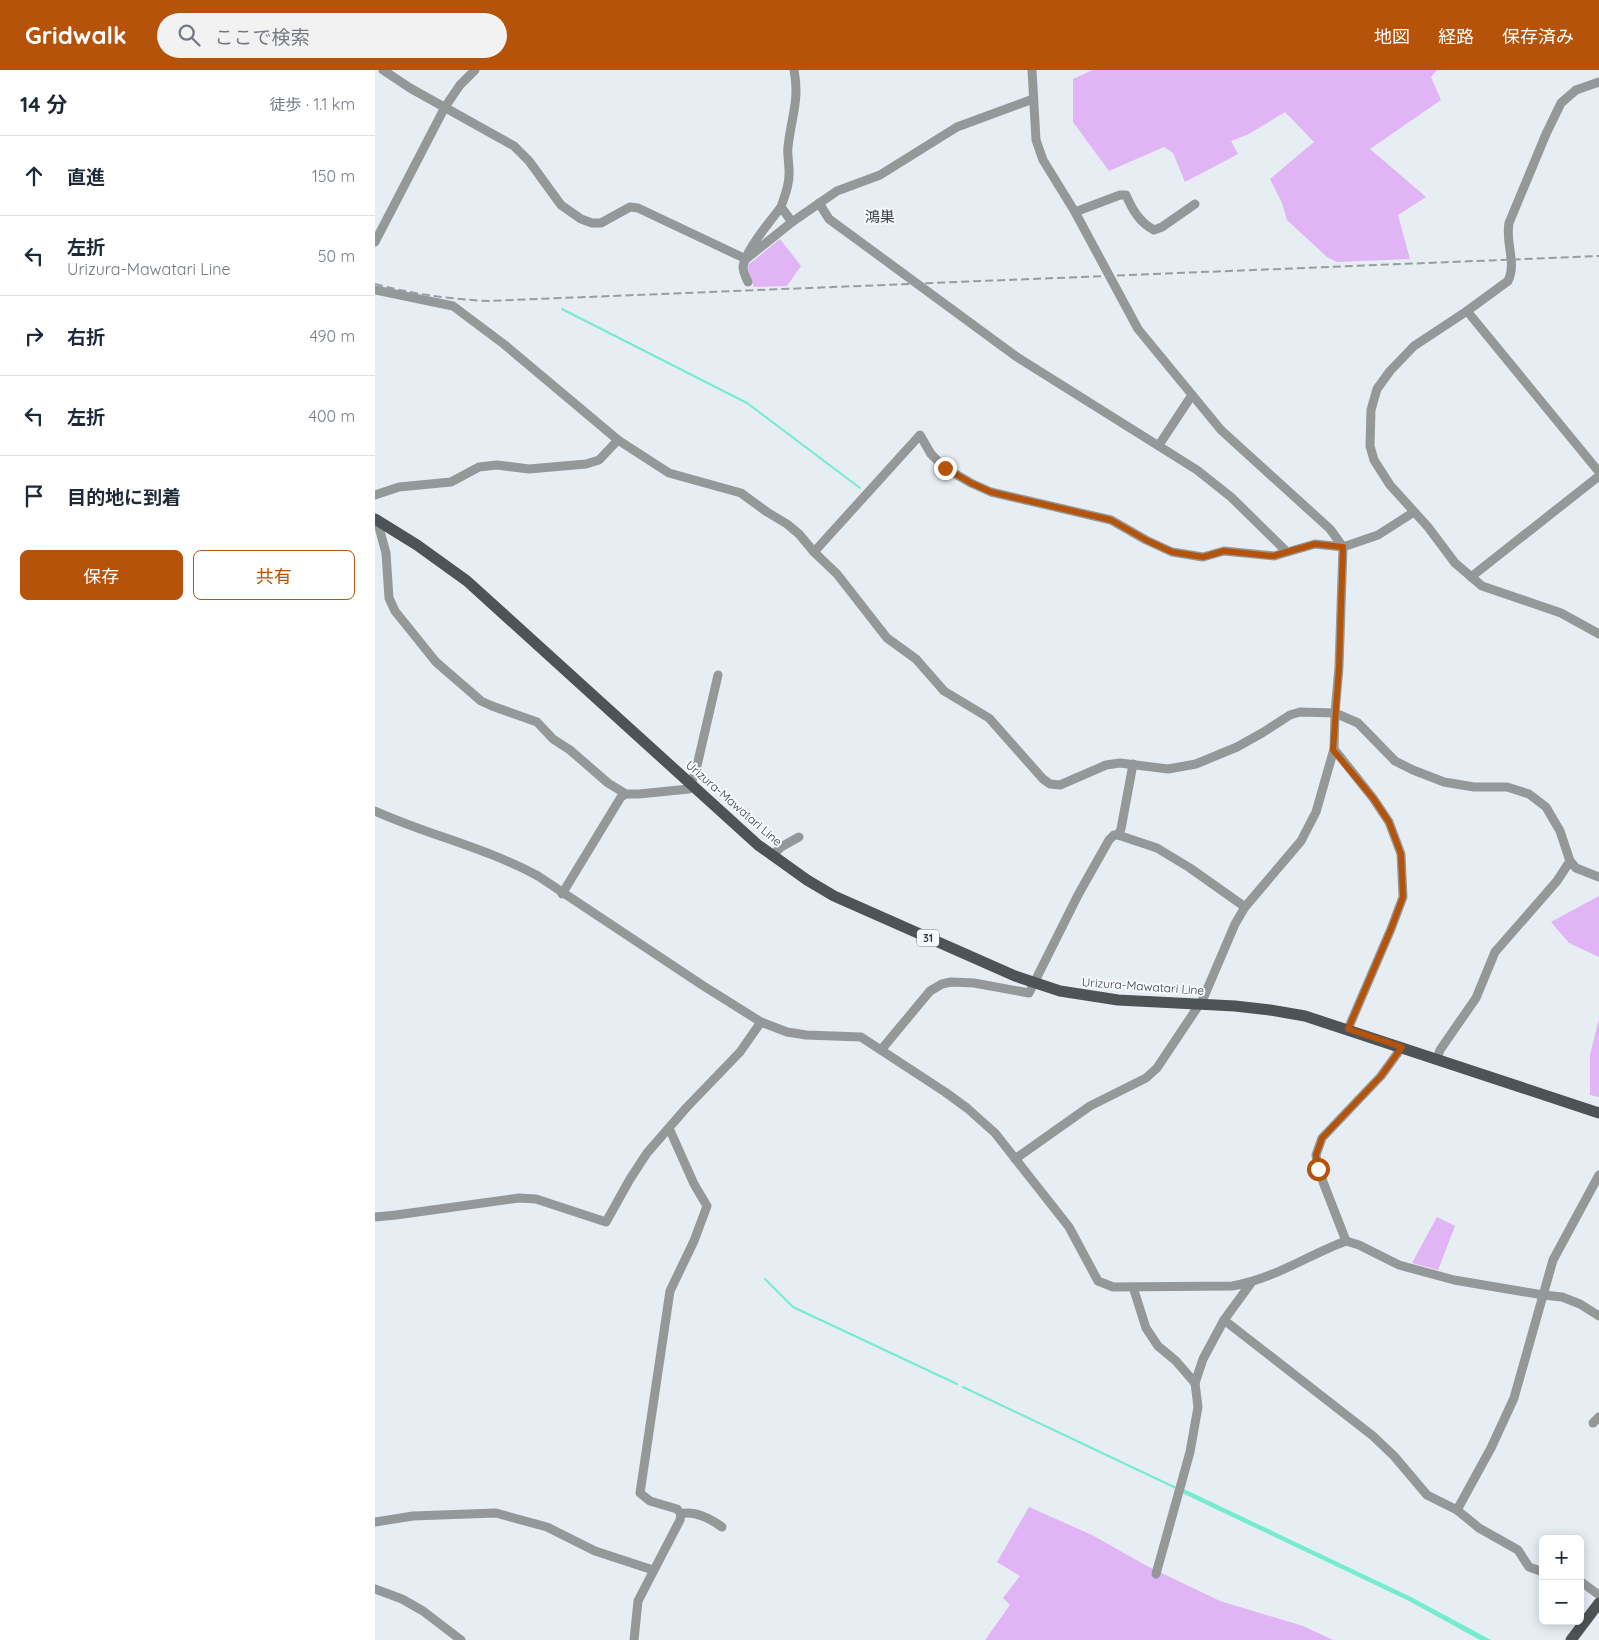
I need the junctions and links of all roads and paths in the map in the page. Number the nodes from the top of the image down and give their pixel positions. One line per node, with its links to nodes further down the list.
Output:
1 (383, 70): 7 (street)
2 (475, 70): 7 (street)
3 (794, 70): 10 (street)
4 (1032, 70): 6 (street)
5 (1599, 82): 17 (street)
6 (1033, 99): 8 (street); 11 (street)
7 (445, 107): 13 (street); 14 (street)
8 (819, 203): 12 (street); 20 (street)
9 (1195, 204): 11 (street)
10 (781, 207): 12 (street); 14 (street)
11 (1075, 212): 18 (street)
12 (792, 222): 14 (street)
13 (376, 238)
14 (746, 259): 15 (street)
15 (748, 282)
16 (375, 290): 19 (street)
17 (1467, 311): 21 (street); 23 (street)
18 (1192, 395): 20 (street); 25 (street)
19 (618, 440): 22 (street); 27 (street)
20 (1159, 445): 26 (street)
21 (1599, 474): 28 (street)
22 (375, 495)
23 (1415, 512): 25 (street); 28 (street)
24 (376, 519): 34 (main road, Urizura-Mawatari Line / 31); 35 (street)
25 (1343, 547): 26 (street); 31 (street)
26 (1286, 551): 27 (street)
27 (814, 552): 33 (street)
28 (1471, 577): 29 (street)
29 (1599, 634)
30 (719, 675): 34 (street)
31 (1335, 713): 32 (street); 33 (street); 40 (street)
32 (1333, 750): 43 (street); 47 (street)
33 (1133, 764): 37 (street)
34 (691, 784): 35 (street); 39 (main road, Urizura-Mawatari Line / 31)
35 (626, 794): 42 (street)
36 (375, 811): 42 (street)
37 (1118, 835): 43 (street); 44 (street)
38 (799, 837): 39 (street)
39 (772, 856): 44 (main road, Urizura-Mawatari Line / 31)
40 (1569, 861): 41 (street); 50 (street)
41 (1599, 877)
42 (562, 894): 46 (street)
43 (1245, 907): 45 (street)
44 (1034, 983): 45 (main road, Urizura-Mawatari Line / 31); 49 (street)
45 (1199, 1004): 47 (main road, Urizura-Mawatari Line / 31); 53 (street)
46 (761, 1022): 49 (street); 52 (street)
47 (1348, 1029): 48 (main road, Urizura-Mawatari Line / 31)
48 (1402, 1047): 50 (main road, Urizura-Mawatari Line / 31); 56 (street)
49 (881, 1050): 53 (street)
50 (1437, 1059): 51 (main road, Urizura-Mawatari Line / 31)
51 (1599, 1113)
52 (669, 1128): 55 (street); 64 (street)
53 (1015, 1159): 58 (street)
54 (1599, 1174): 59 (street)
55 (375, 1217)
56 (1346, 1241): 57 (street); 59 (street)
57 (1251, 1283): 58 (street); 61 (street)
58 (1133, 1288): 62 (street)
59 (1543, 1295): 60 (street); 63 (street)
60 (1599, 1316)
61 (1224, 1320): 62 (street); 63 (street)
62 (1195, 1383): 69 (street)
63 (1457, 1510): 68 (street)
64 (681, 1514): 66 (street); 67 (street)
65 (375, 1522): 67 (street)
66 (722, 1527)
67 (653, 1570): 75 (street)
68 (1539, 1571)
69 (1156, 1574)
70 (1584, 1584): 72 (street)
71 (375, 1589): 74 (street)
72 (1599, 1595)
73 (1599, 1603): 76 (main road)
74 (461, 1640)
75 (634, 1640)
76 (1571, 1640)

